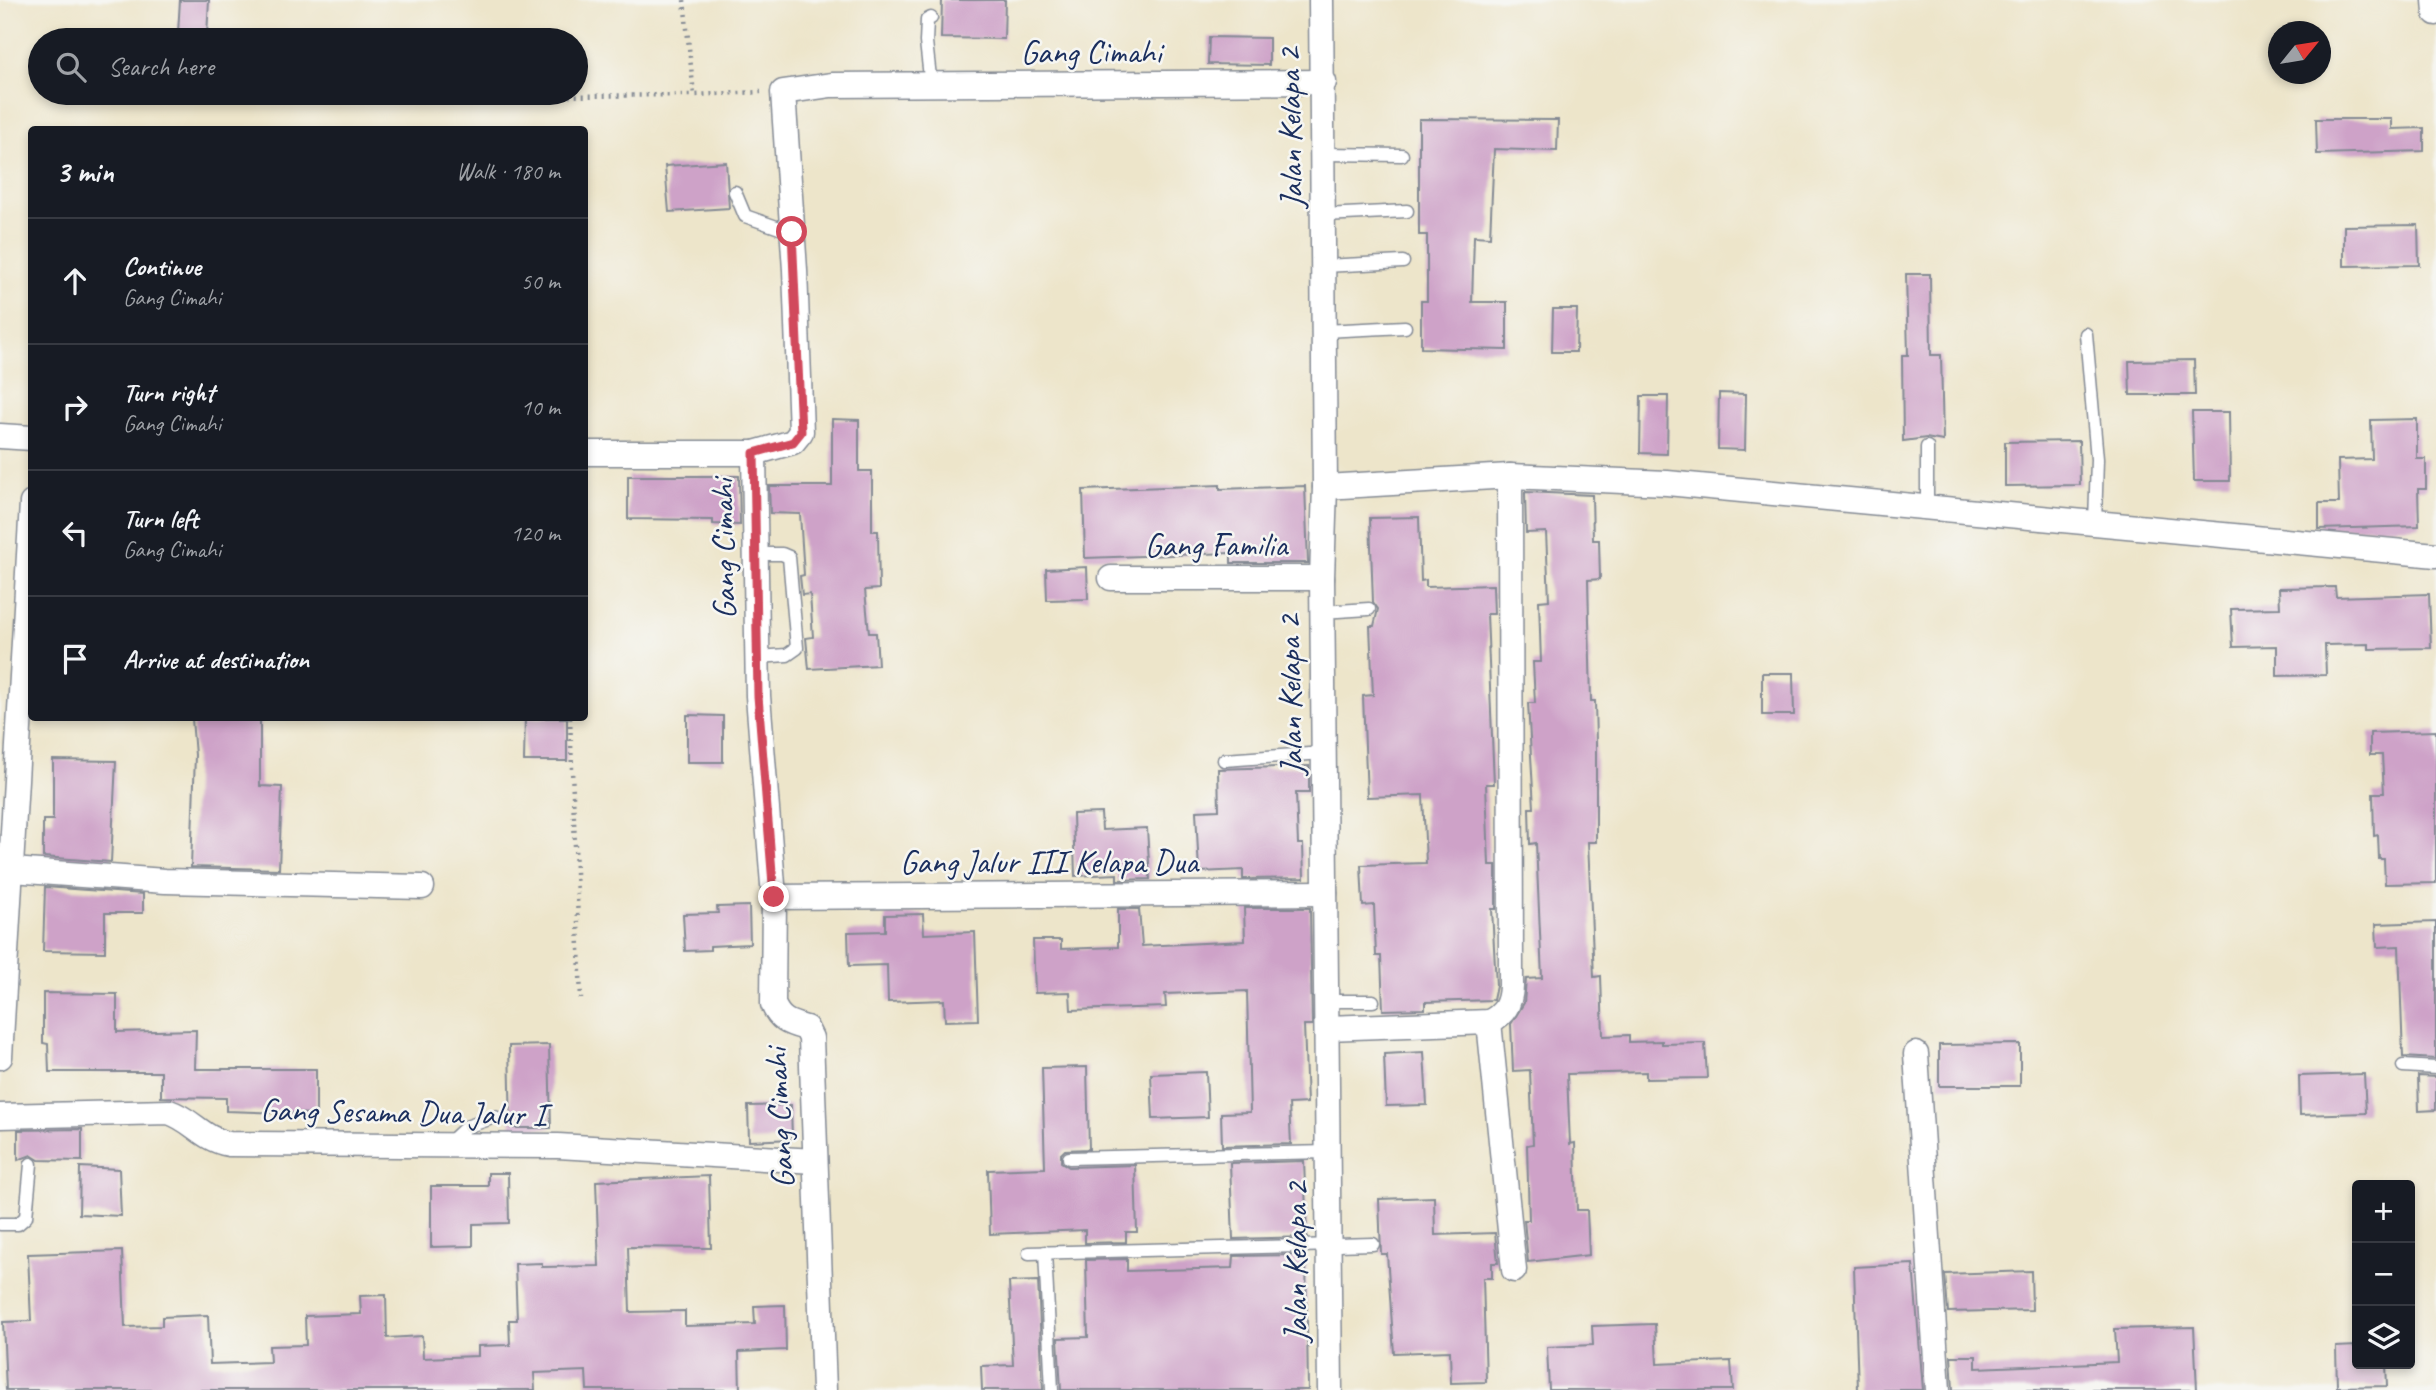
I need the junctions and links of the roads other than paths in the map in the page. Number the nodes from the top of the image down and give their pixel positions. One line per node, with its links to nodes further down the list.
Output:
1 (1321, 0): 5 (street, Jalan Kelapa 2)
2 (2435, 0): 3 (street)
3 (2436, 13)
4 (932, 18): 6 (lane)
5 (1324, 82): 6 (street, Gang Cimahi); 7 (street, Jalan Kelapa 2)
6 (931, 86): 12 (street, Gang Cimahi)
7 (1324, 154): 8 (lane); 11 (street, Jalan Kelapa 2)
8 (1402, 155)
9 (735, 192): 12 (lane)
10 (1407, 211): 11 (lane)
11 (1324, 215): 14 (street, Jalan Kelapa 2)
12 (792, 232): 22 (street, Gang Cimahi)
13 (1403, 262): 14 (lane)
14 (1324, 266): 16 (street, Jalan Kelapa 2)
15 (1405, 327): 16 (lane)
16 (1324, 331): 24 (street, Jalan Kelapa 2)
17 (2086, 334): 26 (lane)
18 (0, 436): 19 (street)
19 (28, 438)
20 (1927, 447): 25 (lane)
21 (588, 453): 22 (street)
22 (754, 453): 27 (street, Gang Cimahi)
23 (1510, 476): 24 (street); 25 (street); 43 (street)
24 (1325, 487): 31 (street, Jalan Kelapa 2)
25 (1927, 510): 26 (street)
26 (2095, 524): 28 (street)
27 (757, 554): 34 (street, Gang Cimahi); 34 (lane)
28 (2436, 555)
29 (28, 576): 37 (street)
30 (1111, 578): 31 (street, Gang Familia)
31 (1322, 578): 33 (street, Jalan Kelapa 2)
32 (1369, 610): 33 (lane)
33 (1322, 612): 35 (street, Jalan Kelapa 2)
34 (758, 657): 40 (street, Gang Cimahi)
35 (1324, 753): 36 (lane); 39 (street, Jalan Kelapa 2)
36 (1224, 761)
37 (12, 870): 38 (street); 46 (street)
38 (422, 887)
39 (1325, 893): 40 (street, Gang Jalur III Kelapa Dua); 41 (street, Jalan Kelapa 2)
40 (774, 897): 54 (street, Gang Cimahi)
41 (1327, 1001): 42 (lane); 44 (street, Jalan Kelapa 2)
42 (1373, 1001)
43 (1489, 1022): 44 (street); 61 (street)
44 (1327, 1028): 52 (street, Jalan Kelapa 2)
45 (1916, 1054): 65 (street)
46 (0, 1057)
47 (2403, 1066): 48 (lane)
48 (2436, 1068)
49 (0, 1116): 51 (street, Gang Sesama Dua Jalur I)
50 (495, 1117): 51 (lane)
51 (448, 1144): 54 (street, Gang Sesama Dua Jalur I)
52 (1328, 1152): 53 (lane); 58 (street, Jalan Kelapa 2)
53 (1069, 1158)
54 (815, 1161): 62 (street, Gang Cimahi)
55 (31, 1164): 56 (lane)
56 (0, 1224)
57 (1373, 1244): 58 (lane)
58 (1329, 1246): 59 (lane); 64 (street, Jalan Kelapa 2)
59 (1045, 1252): 60 (lane); 63 (lane)
60 (1030, 1253)
61 (1514, 1270)
62 (824, 1390)
63 (1052, 1390)
64 (1330, 1390)
65 (1937, 1390)

